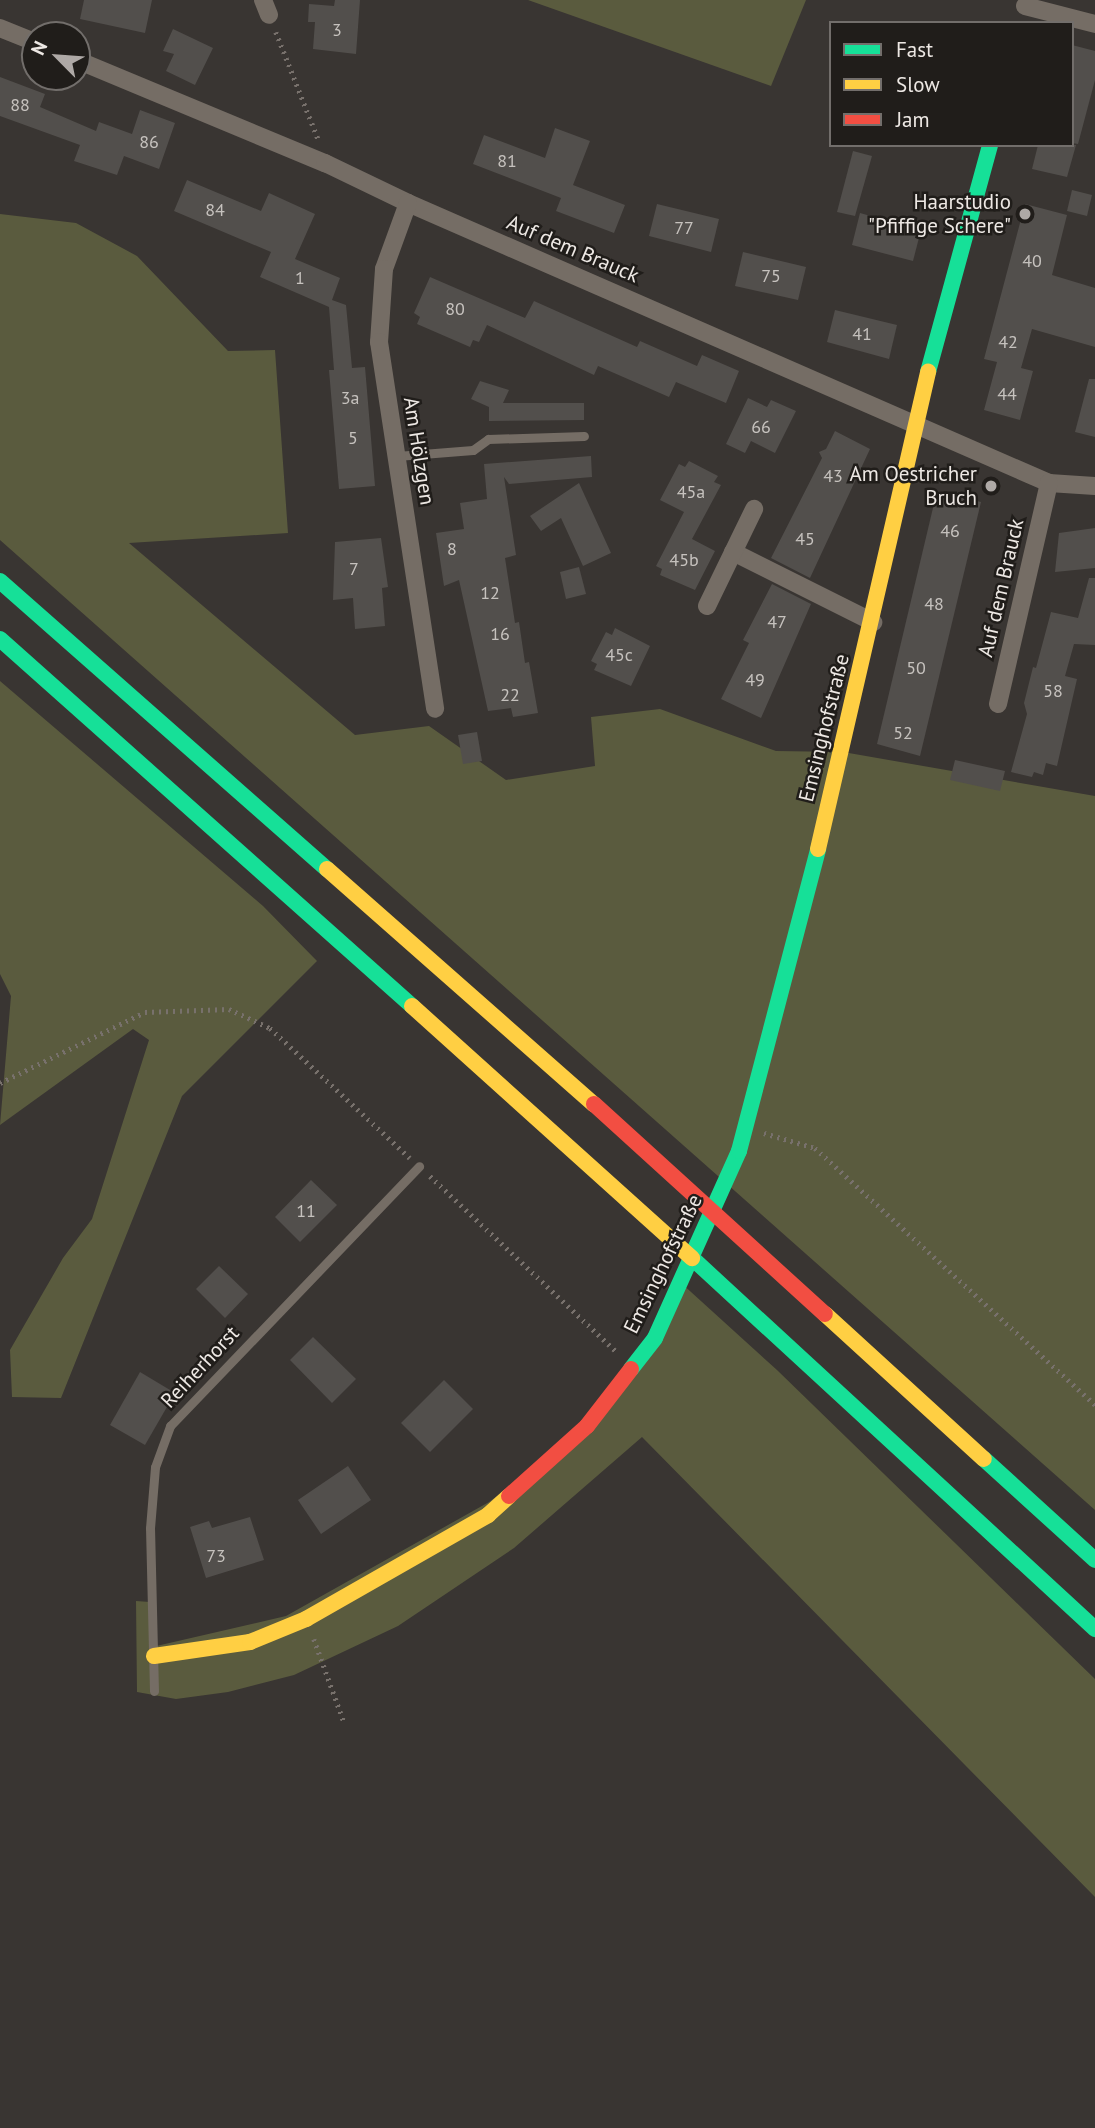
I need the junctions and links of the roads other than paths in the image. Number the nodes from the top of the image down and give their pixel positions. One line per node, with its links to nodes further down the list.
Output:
1 (1025, 9): 2 (street)
2 (1095, 24)
3 (0, 28): 4 (street)
4 (21, 36)
5 (91, 66): 7 (street, Auf dem Brauck)
6 (989, 147): 8 (main road, Emsinghofstraße)
7 (408, 203): 8 (street, Auf dem Brauck); 10 (street, Am Hölzgen)
8 (915, 422): 11 (street, Auf dem Brauck); 17 (main road, Emsinghofstraße)
9 (584, 436): 10 (lane)
10 (397, 456): 20 (street, Am Hölzgen)
11 (1049, 483): 12 (street, Auf dem Brauck); 19 (street, Auf dem Brauck)
12 (1095, 486)
13 (754, 509): 14 (street)
14 (733, 552): 16 (street); 17 (street)
15 (0, 581): 22 (main road)
16 (707, 607)
17 (873, 622): 24 (main road, Emsinghofstraße)
18 (0, 639): 23 (main road)
19 (998, 704)
20 (435, 709)
21 (419, 1166): 24 (lane, Reiherhorst)
22 (1095, 1560)
23 (1095, 1629)
24 (154, 1656): 25 (lane, Reiherhorst)
25 (154, 1691)

